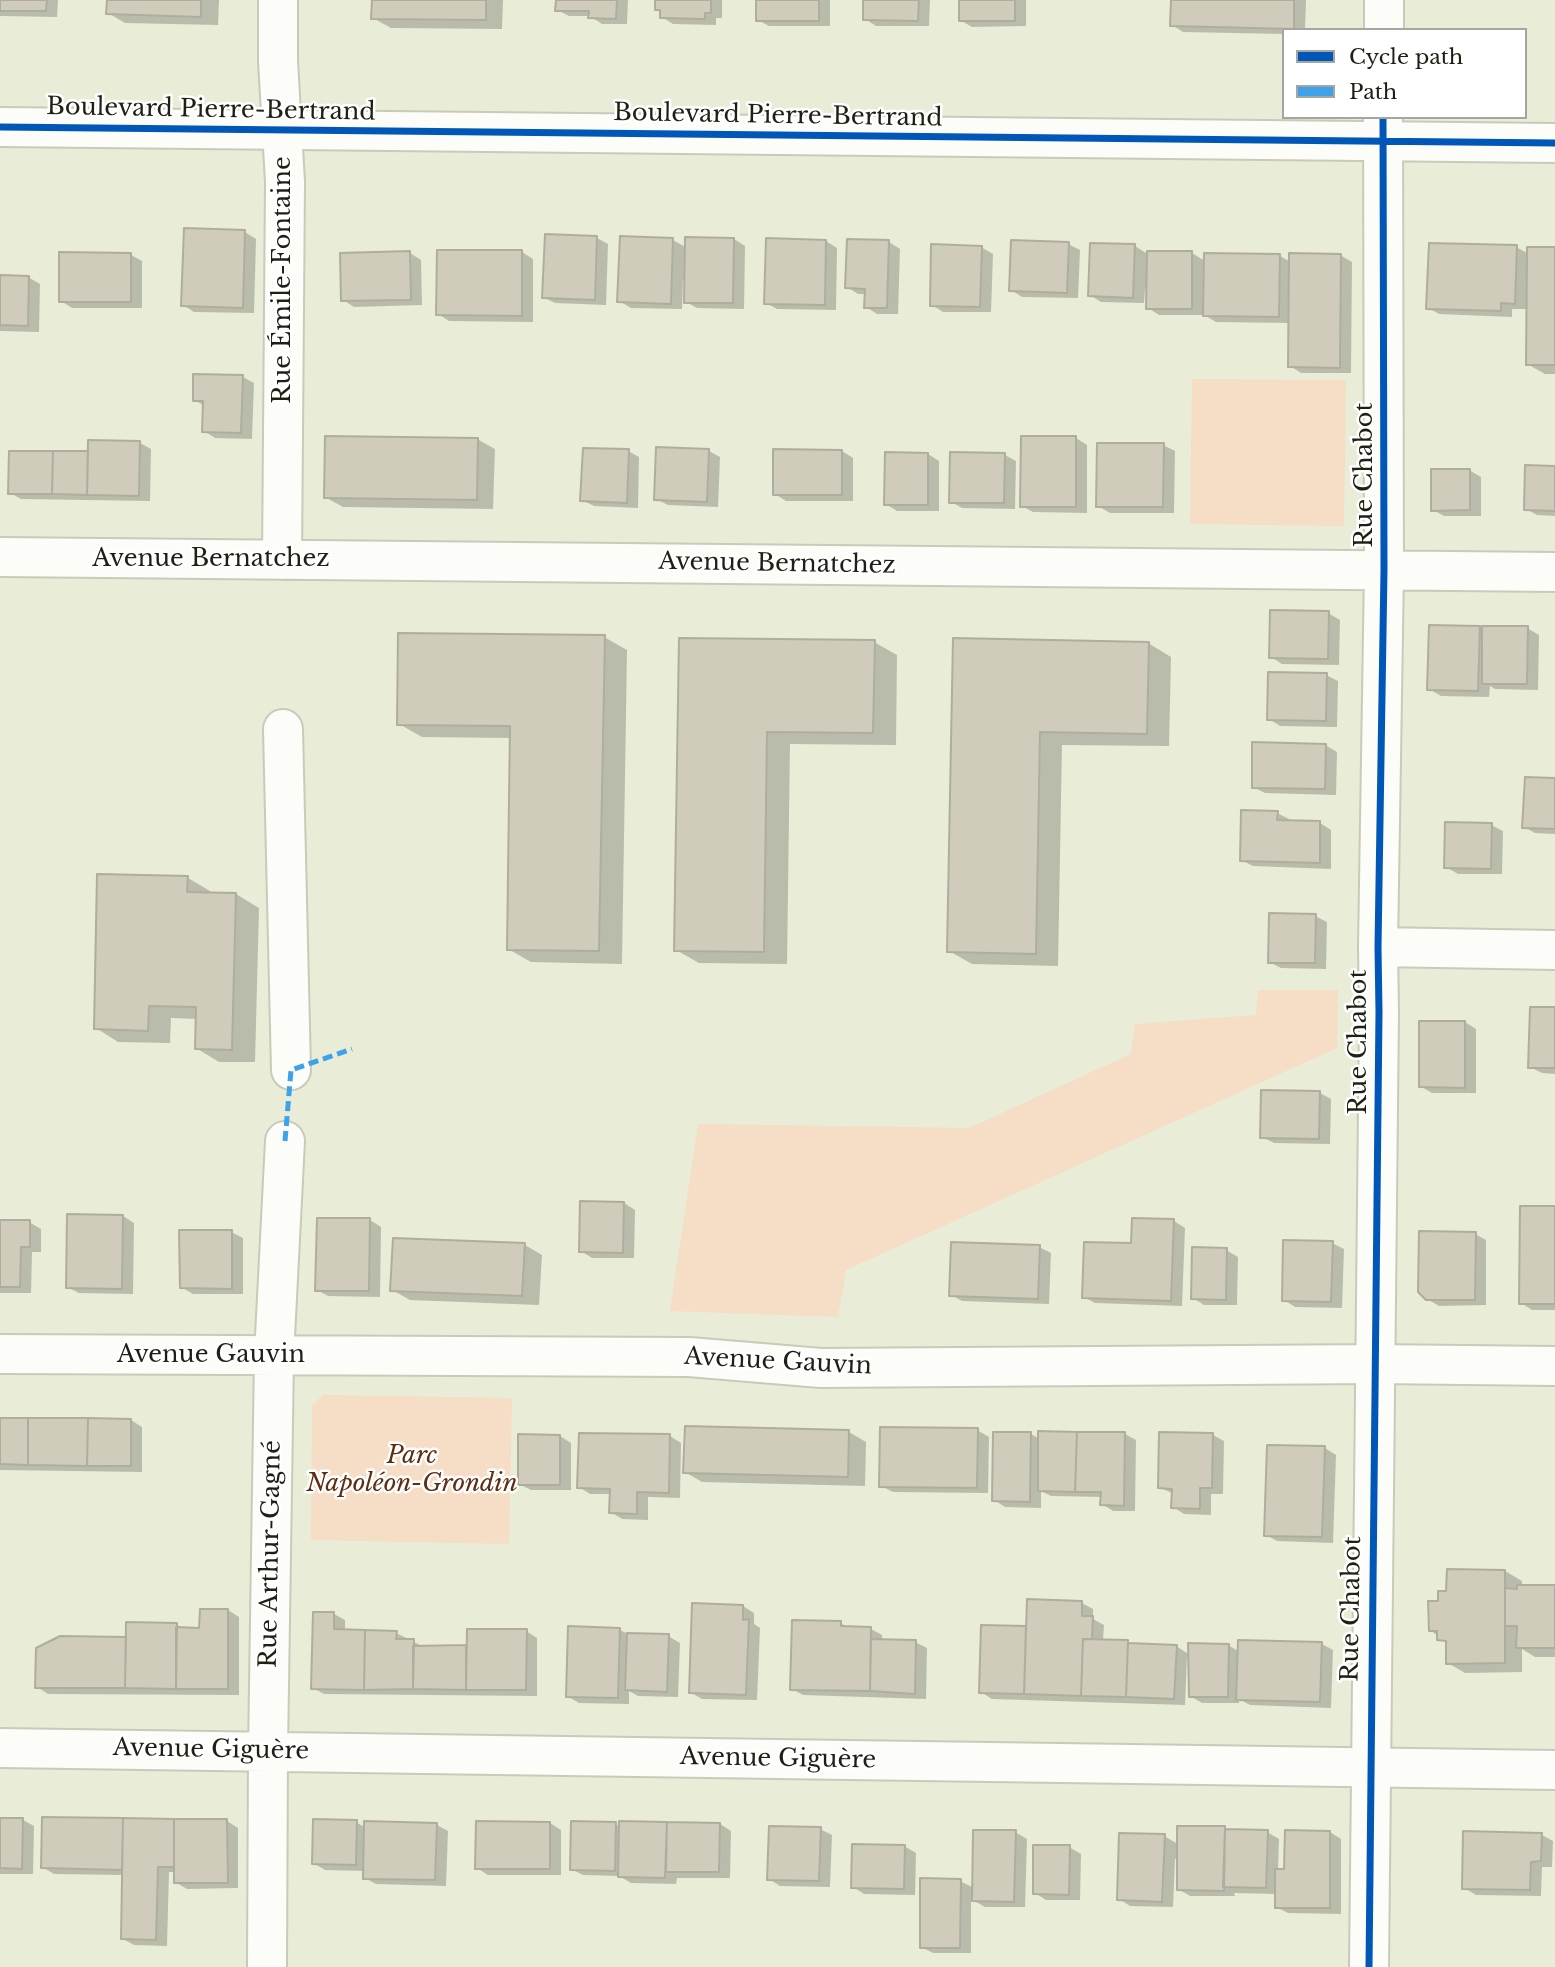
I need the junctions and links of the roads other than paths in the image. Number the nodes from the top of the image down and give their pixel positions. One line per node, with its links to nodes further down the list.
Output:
1 (278, 0): 6 (street, Rue Émile-Fontaine)
2 (1384, 0): 3 (street)
3 (1384, 28)
4 (0, 127): 6 (street, Boulevard Pierre-Bertrand)
5 (1382, 129): 6 (street, Boulevard Pierre-Bertrand); 7 (street, Boulevard Pierre-Bertrand); 10 (street, Rue Chabot)
6 (282, 130): 9 (street, Rue Émile-Fontaine)
7 (1555, 143)
8 (0, 557): 9 (street, Avenue Bernatchez)
9 (282, 560): 10 (street, Avenue Bernatchez)
10 (1384, 570): 11 (street, Avenue Bernatchez); 13 (street, Rue Chabot)
11 (1555, 572)
12 (283, 729): 15 (street)
13 (1378, 947): 14 (street); 19 (street, Rue Chabot)
14 (1555, 950)
15 (291, 1070)
16 (285, 1141): 18 (street, Rue Arthur-Gagné)
17 (0, 1354): 18 (street, Avenue Gauvin)
18 (274, 1356): 19 (street, Avenue Gauvin); 22 (street, Rue Arthur-Gagné)
19 (1375, 1364): 20 (street, Avenue Gauvin); 23 (street, Rue Chabot)
20 (1555, 1366)
21 (0, 1748): 22 (street, Avenue Giguère)
22 (268, 1751): 23 (street, Avenue Giguère); 25 (street, Rue Arthur-Gagné)
23 (1370, 1768): 24 (street, Avenue Giguère); 26 (street, Rue Chabot)
24 (1555, 1770)
25 (267, 1967)
26 (1369, 1967)

